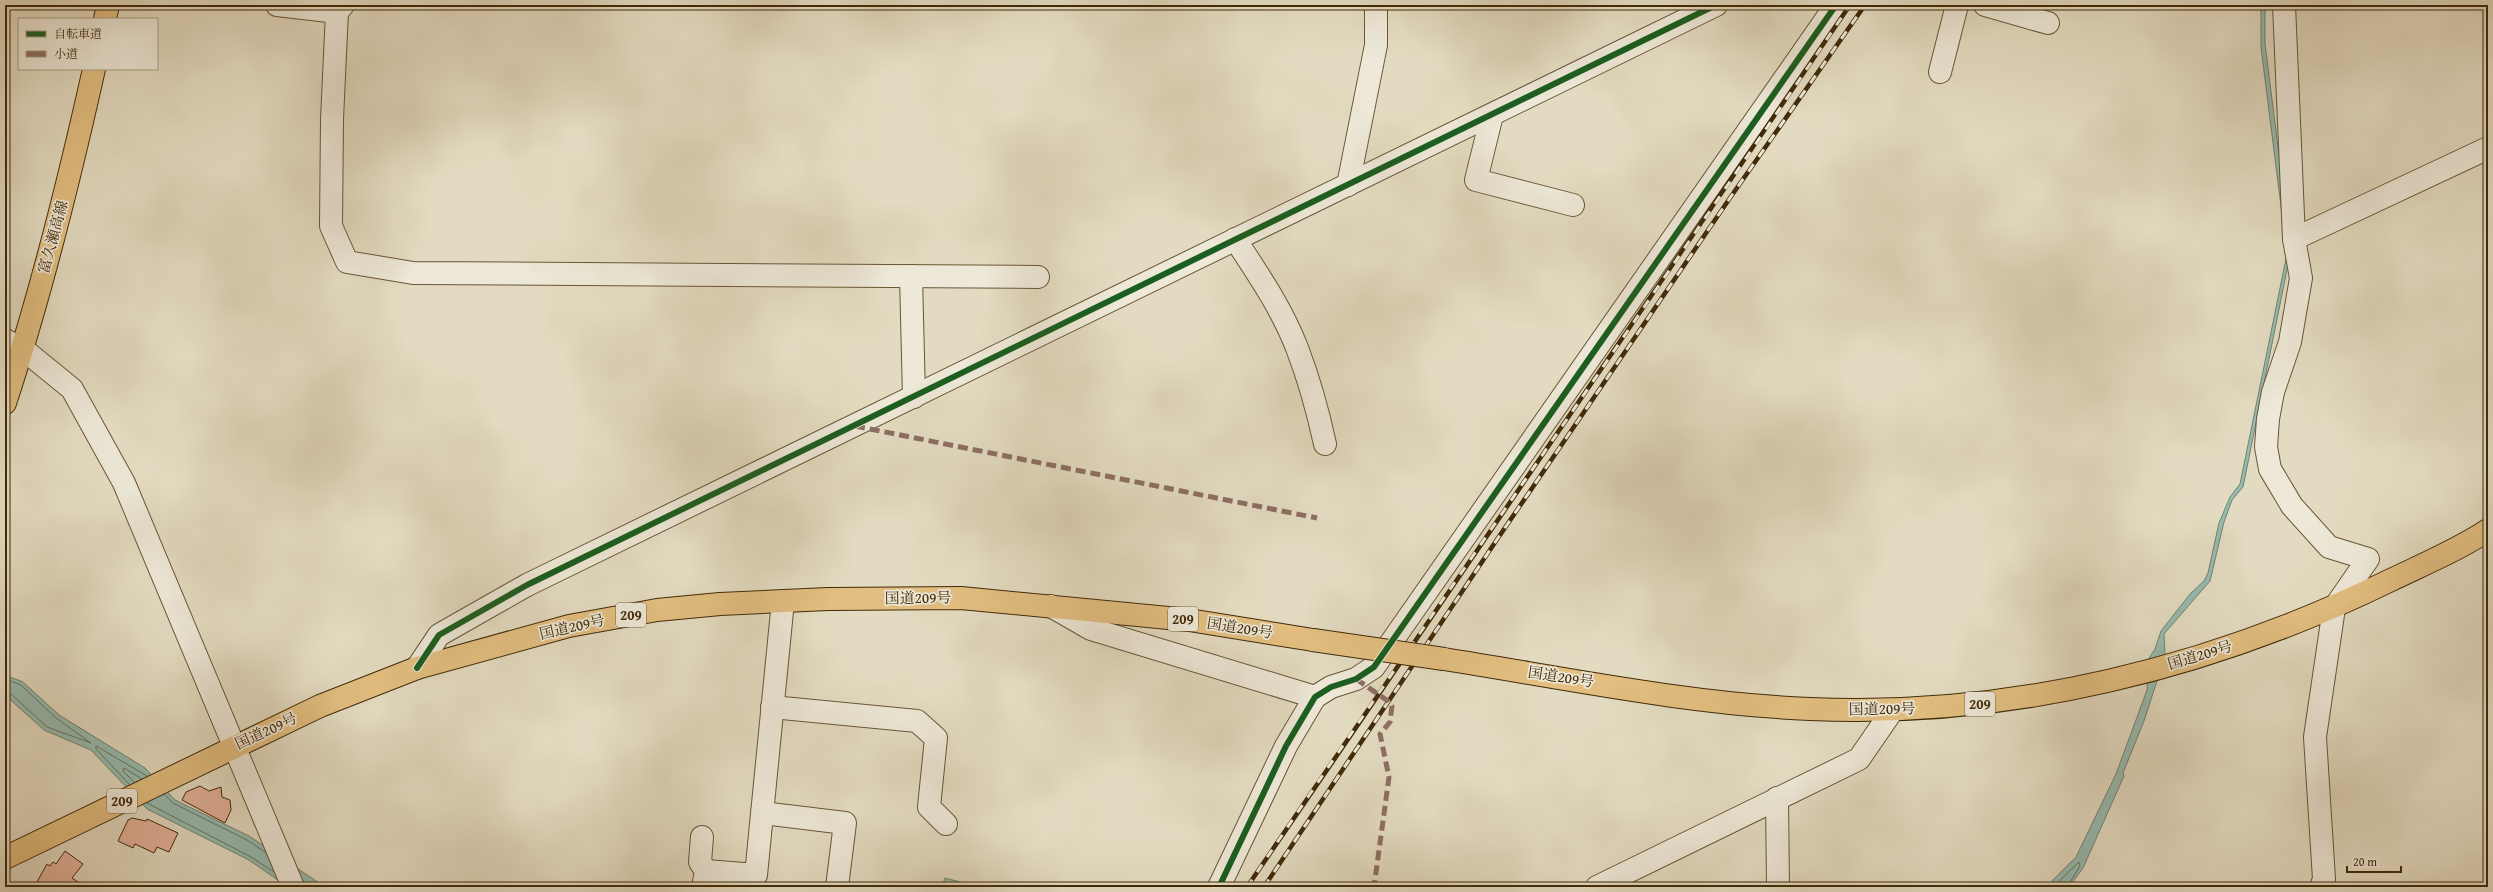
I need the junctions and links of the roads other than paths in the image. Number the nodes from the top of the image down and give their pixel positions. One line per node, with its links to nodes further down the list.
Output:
1 (108, 5): 10 (main road)
2 (277, 5): 9 (street)
3 (1376, 5): 16 (street)
4 (1716, 5): 14 (street)
5 (1836, 5): 31 (street)
6 (1957, 5): 13 (street)
7 (1986, 5): 11 (street)
8 (2284, 5): 19 (street)
9 (340, 8): 20 (street)
10 (105, 18)
11 (2048, 23)
12 (94, 70): 22 (main road, 富久瀬高線)
13 (1940, 72)
14 (1492, 115): 16 (street); 17 (street)
15 (2488, 148): 19 (street)
16 (1348, 185): 18 (street)
17 (1573, 205)
18 (1235, 239): 23 (street); 25 (street)
19 (2294, 239): 29 (street)
20 (911, 276): 21 (street); 23 (street)
21 (1038, 277)
22 (14, 344): 24 (main road, 富久瀬高線); 34 (street)
23 (914, 398): 30 (street)
24 (5, 403)
25 (1325, 444)
26 (2488, 530): 29 (main road, 国道209号 / 209)
27 (782, 601): 28 (main road, 国道209号 / 209); 30 (main road, 国道209号 / 209); 32 (street)
28 (1051, 606): 31 (street); 33 (main road, 国道209号 / 209, bridge)
29 (2334, 608): 33 (main road, 国道209号 / 209); 48 (street)
30 (417, 668): 34 (main road, 国道209号 / 209)
31 (1315, 697): 45 (street)
32 (772, 707): 36 (street); 37 (street)
33 (1892, 711): 35 (street)
34 (233, 747): 39 (main road, 国道209号 / 209); 43 (street)
35 (1776, 798): 42 (street); 47 (street)
36 (762, 813): 41 (street); 44 (street)
37 (946, 824)
38 (702, 837): 40 (street)
39 (7, 854)
40 (705, 879): 41 (street)
41 (761, 881)
42 (1621, 882): 46 (street)
43 (293, 887)
44 (837, 887)
45 (1219, 887)
46 (1597, 887)
47 (1778, 887)
48 (2321, 887)

